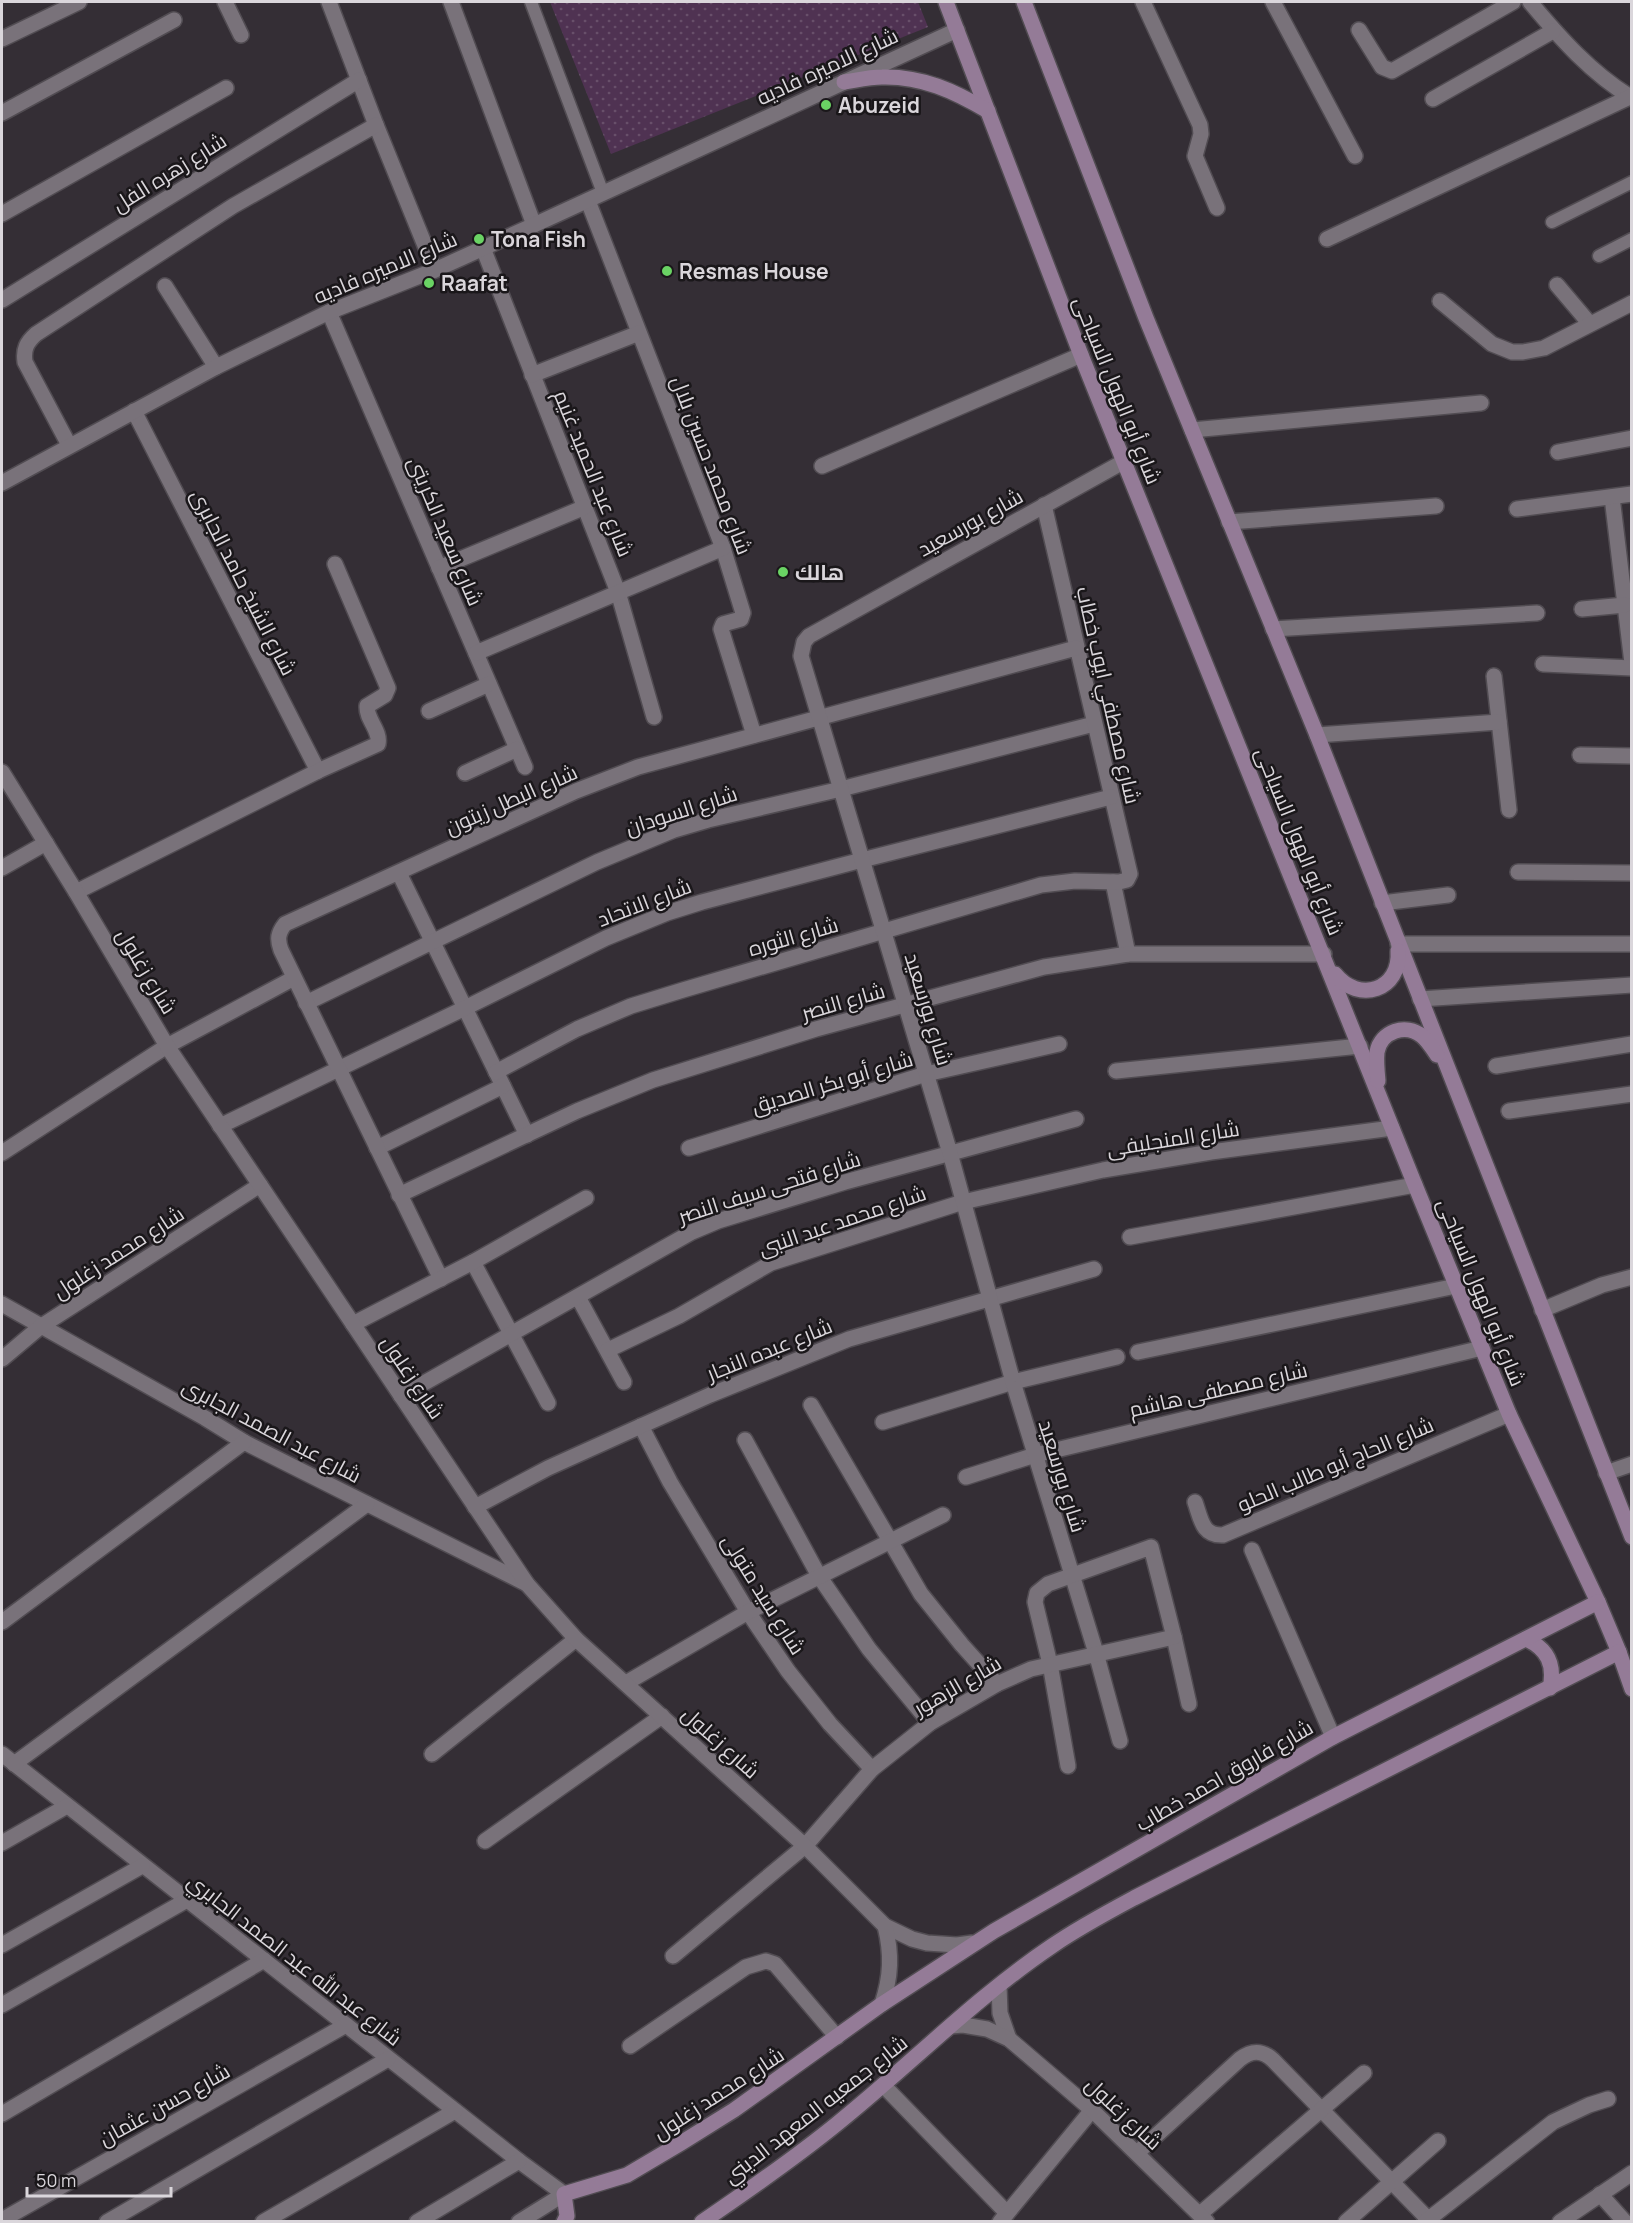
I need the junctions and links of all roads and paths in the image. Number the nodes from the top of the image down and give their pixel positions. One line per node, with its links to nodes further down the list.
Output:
1 (79, 2): 17 (street)
2 (225, 2): 16 (street)
3 (329, 2): 18 (street)
4 (451, 2): 33 (street)
5 (531, 2): 28 (lane)
6 (946, 2): 13 (main road, شارع أبو الهول السياحى)
7 (1027, 2): 52 (main road)
8 (1143, 2): 30 (street)
9 (1274, 2): 26 (street)
10 (1513, 2): 14 (street)
11 (1530, 2): 15 (street)
12 (174, 20): 24 (street)
13 (957, 30): 19 (street, شارع الاميره فاديه); 23 (main road, شارع أبو الهول السياحى)
14 (1359, 30)
15 (1553, 31): 21 (street); 22 (street)
16 (241, 35)
17 (2, 39)
18 (359, 80): 25 (street); 41 (street, شارع زهره الفل)
19 (844, 82): 23 (main road); 28 (street, شارع الاميره فاديه)
20 (226, 88): 31 (street)
21 (1631, 97): 34 (street)
22 (1433, 99)
23 (988, 111): 47 (main road, شارع أبو الهول السياحى)
24 (2, 113)
25 (376, 125): 38 (street); 54 (street)
26 (1355, 156)
27 (1632, 182): 32 (lane)
28 (603, 193): 29 (street, شارع الاميره فاديه)
29 (588, 201): 33 (street, شارع الاميره فاديه); 46 (street, شارع محمد حسين بلال)
30 (1216, 208)
31 (2, 214)
32 (1552, 222)
33 (534, 225): 36 (street, شارع الاميره فاديه)
34 (1327, 239)
35 (1632, 239): 37 (lane)
36 (483, 248): 38 (street, شارع الاميره فاديه); 49 (street, شارع عبد الحميد غنيم)
37 (1599, 256)
38 (435, 270): 44 (street, شارع الاميره فاديه)
39 (1557, 285): 45 (street)
40 (165, 286): 48 (street)
41 (2, 300)
42 (1440, 301): 45 (street)
43 (1632, 303): 45 (street)
44 (329, 312): 48 (street, شارع الاميره فاديه); 68 (street, شارع سعيد الكريتى)
45 (1590, 324)
46 (639, 333): 49 (street); 66 (street, شارع محمد حسين بلال)
47 (1081, 355): 56 (main road, شارع أبو الهول السياحى); 57 (street)
48 (216, 368): 51 (street, شارع الاميره فاديه)
49 (532, 375): 63 (street, شارع عبد الحميد غنيم)
50 (1481, 403): 52 (street)
51 (134, 411): 54 (street, شارع الاميره فاديه); 92 (street, شارع الشيخ حامد الجابرى)
52 (1192, 430): 65 (main road)
53 (1632, 438): 55 (street)
54 (69, 445): 58 (street, شارع الاميره فاديه)
55 (1558, 452)
56 (1123, 462): 61 (street, شارع بورسعيد); 113 (main road, شارع أبو الهول السياحى)
57 (822, 466)
58 (2, 483)
59 (1632, 494): 60 (street)
60 (1612, 497): 64 (street); 70 (street)
61 (1044, 505): 74 (street, شارع مصطفي ايوب خطاب); 83 (street, شارع بورسعيد)
62 (1436, 506): 65 (street)
63 (585, 507): 68 (street); 69 (street, شارع عبد الحميد غنيم)
64 (1517, 509)
65 (1229, 522): 73 (main road)
66 (723, 548): 69 (street); 86 (street, شارع محمد حسين بلال)
67 (335, 564): 92 (street)
68 (439, 568): 75 (street, شارع سعيد الكريتى)
69 (618, 592): 75 (street); 82 (street, شارع عبد الحميد غنيم)
70 (1625, 605): 71 (street); 76 (street)
71 (1582, 609)
72 (1537, 613): 73 (street)
73 (1273, 628): 87 (main road)
74 (1076, 648): 83 (street, شارع البطل زيتون); 85 (street, شارع مصطفي ايوب خطاب)
75 (476, 653): 80 (street, شارع سعيد الكريتى)
76 (1632, 663)
77 (1544, 664): 78 (street)
78 (1632, 668)
79 (1494, 676): 84 (street)
80 (489, 684): 81 (street); 88 (street, شارع سعيد الكريتى)
81 (429, 711)
82 (654, 717)
83 (820, 717): 86 (street, شارع البطل زيتون); 95 (street, شارع بورسعيد)
84 (1499, 722): 87 (street); 97 (street)
85 (1094, 724): 95 (street, شارع السودان); 96 (street, شارع مصطفي ايوب خطاب)
86 (754, 735): 102 (street, شارع البطل زيتون)
87 (1317, 735): 107 (main road)
88 (517, 749): 91 (street, شارع سعيد الكريتى); 94 (street)
89 (1580, 755): 90 (street)
90 (1632, 756)
91 (525, 767)
92 (318, 771): 105 (street)
93 (2, 772): 98 (street, شارع زغلول)
94 (465, 773)
95 (841, 789): 99 (street, شارع بورسعيد); 109 (street, شارع السودان)
96 (1111, 797): 99 (street, شارع الاتحاد); 104 (street, شارع مصطفي ايوب خطاب)
97 (1509, 810)
98 (46, 843): 100 (street); 105 (street, شارع زغلول)
99 (862, 860): 108 (street, شارع بورسعيد); 119 (street, شارع الاتحاد)
100 (2, 868)
101 (1518, 872): 103 (street)
102 (399, 873): 109 (street); 114 (street, شارع البطل زيتون)
103 (1632, 873)
104 (1113, 882): 108 (street, شارع الثوره); 112 (street)
105 (76, 892): 122 (street, شارع زغلول)
106 (1448, 895): 107 (street)
107 (1382, 903): 110 (main road)
108 (884, 932): 118 (street, شارع بورسعيد); 129 (street, شارع الثوره)
109 (432, 942): 117 (street, شارع السودان); 119 (street)
110 (1398, 944): 111 (street); 113 (main road); 116 (main road)
111 (1632, 944)
112 (1128, 954): 113 (street, شارع النصر); 118 (street, شارع النصر)
113 (1326, 961): 123 (main road, شارع أبو الهول السياحى)
114 (294, 978): 117 (street, شارع البطل زيتون); 122 (street)
115 (1632, 985): 116 (street)
116 (1420, 999): 124 (main road)
117 (306, 1003): 126 (street, شارع البطل زيتون)
118 (905, 1005): 128 (street, شارع بورسعيد); 136 (street, شارع النصر)
119 (465, 1008): 126 (street, شارع الاتحاد); 129 (street)
120 (1059, 1044): 128 (street, شارع أبو بكر الصديق)
121 (1632, 1044): 125 (street)
122 (167, 1046): 134 (street, شارع زغلول); 139 (street)
123 (1360, 1046): 127 (street); 130 (main road, شارع أبو الهول السياحى)
124 (1447, 1066): 130 (main road); 155 (main road)
125 (1496, 1066)
126 (340, 1070): 134 (street, شارع الاتحاد); 138 (street, شارع البطل زيتون)
127 (1116, 1071)
128 (926, 1074): 137 (street, شارع أبو بكر الصديق); 140 (street, شارع بورسعيد)
129 (500, 1079): 136 (street); 138 (street, شارع الثوره)
130 (1378, 1092): 135 (main road, شارع أبو الهول السياحى)
131 (1632, 1094): 132 (street)
132 (1509, 1111)
133 (1076, 1119): 140 (street, شارع فتحى سيف النصر)
134 (220, 1126): 141 (street, شارع زغلول)
135 (1392, 1128): 142 (main road, شارع أبو الهول السياحى); 145 (street, شارع المنجليفى)
136 (527, 1135): 143 (street, شارع النصر)
137 (689, 1148)
138 (377, 1149): 143 (street, شارع البطل زيتون)
139 (2, 1153)
140 (950, 1153): 145 (street, شارع بورسعيد); 152 (street, شارع فتحى سيف النصر)
141 (260, 1185): 156 (street, شارع زغلول); 157 (street, شارع محمد زغلول)
142 (1415, 1185): 146 (street); 151 (main road, شارع أبو الهول السياحى)
143 (399, 1195): 150 (street, شارع البطل زيتون)
144 (586, 1198): 147 (street)
145 (963, 1202): 153 (street, شارع بورسعيد); 160 (street, شارع محمد عبد النبى)
146 (1130, 1237)
147 (473, 1262): 150 (street); 158 (street)
148 (1094, 1269): 153 (street, شارع عبده النجار)
149 (1632, 1277): 155 (street)
150 (441, 1279): 156 (street)
151 (1456, 1286): 159 (main road, شارع أبو الهول السياحى); 161 (street)
152 (578, 1297): 158 (street, شارع فتحى سيف النصر); 160 (street)
153 (990, 1298): 165 (street, شارع بورسعيد); 171 (street, شارع عبده النجار)
154 (2, 1304): 157 (street, شارع عبد الصمد الجابرى)
155 (1542, 1310): 176 (main road)
156 (353, 1324): 166 (street, شارع زغلول)
157 (40, 1327): 163 (street, شارع محمد زغلول); 173 (street, شارع عبد الصمد الجابرى)
158 (510, 1333): 166 (street, شارع فتحى سيف النصر); 167 (street)
159 (1482, 1348): 169 (main road, شارع أبو الهول السياحى); 174 (street, شارع مصطفى هاشم)
160 (608, 1350): 164 (street)
161 (1138, 1352)
162 (1117, 1357): 165 (street)
163 (2, 1359)
164 (624, 1382)
165 (1012, 1382): 170 (street); 174 (street, شارع بورسعيد)
166 (401, 1396): 180 (street, شارع زغلول)
167 (548, 1403)
168 (811, 1405): 183 (street)
169 (1509, 1414): 178 (street, شارع الحاج أبو طالب الحلو); 188 (main road, شارع أبو الهول السياحى)
170 (883, 1422)
171 (641, 1426): 180 (street, شارع عبده النجار); 189 (street, شارع سيد متولى)
172 (745, 1440): 186 (street)
173 (244, 1442): 179 (street, شارع عبد الصمد الجابرى); 190 (street)
174 (1035, 1455): 177 (street, شارع مصطفى هاشم); 185 (street, شارع بورسعيد)
175 (1632, 1464): 176 (street)
176 (1606, 1473): 182 (main road)
177 (966, 1477)
178 (1195, 1502)
179 (367, 1504): 187 (street, شارع عبد الصمد الجابرى); 208 (street)
180 (475, 1508): 187 (street, شارع زغلول)
181 (943, 1515): 183 (street)
182 (1632, 1537)
183 (891, 1542): 186 (street); 198 (street)
184 (1252, 1551): 204 (street)
185 (1071, 1575): 191 (street); 195 (street, شارع بورسعيد); 196 (street)
186 (819, 1576): 189 (street); 203 (street)
187 (527, 1584): 192 (street, شارع زغلول)
188 (1598, 1602): 193 (main road, شارع فاروق احمد خطاب); 194 (main road, شارع أبو الهول السياحى)
189 (748, 1612): 197 (street); 210 (street, شارع سيد متولى)
190 (2, 1622)
191 (1174, 1637): 195 (street, شارع الزهور); 201 (street)
192 (576, 1639): 197 (street, شارع زغلول); 207 (street)
193 (1526, 1639): 199 (main road); 204 (main road, شارع فاروق احمد خطاب)
194 (1619, 1652): 199 (main road); 200 (main road, شارع أبو الهول السياحى)
195 (1096, 1653): 196 (street, شارع الزهور); 205 (street, شارع بورسعيد)
196 (1050, 1664): 198 (street, شارع الزهور); 209 (street)
197 (626, 1683): 202 (street, شارع زغلول)
198 (997, 1684): 203 (street, شارع الزهور)
199 (1550, 1688): 222 (main road)
200 (1632, 1689)
201 (1189, 1704)
202 (662, 1716): 212 (street); 214 (street, شارع زغلول)
203 (930, 1723): 210 (street, شارع الزهور)
204 (1333, 1737): 218 (main road, شارع فاروق احمد خطاب)
205 (1119, 1741)
206 (2, 1754): 208 (street, شارع عبد الله عبد الصمد الجابري)
207 (432, 1755)
208 (14, 1764): 211 (street, شارع عبد الله عبد الصمد الجابري)
209 (1068, 1766)
210 (872, 1769): 214 (street, شارع الزهور)
211 (67, 1806): 213 (street); 215 (street, شارع عبد الله عبد الصمد الجابري)
212 (485, 1842)
213 (2, 1843)
214 (805, 1846): 217 (street, شارع زغلول); 220 (street, شارع الزهور)
215 (142, 1866): 216 (street, شارع عبد الله عبد الصمد الجابري); 219 (street)
216 (187, 1899): 221 (street, شارع عبد الله عبد الصمد الجابري); 224 (street)
217 (885, 1926): 218 (street, شارع زغلول); 223 (street)
218 (972, 1943): 223 (main road, شارع فاروق احمد خطاب)
219 (2, 1945)
220 (673, 1956)
221 (264, 1960): 225 (street, شارع عبد الله عبد الصمد الجابري); 237 (street)
222 (999, 1986): 226 (main road); 228 (street)
223 (882, 2004): 227 (main road, شارع محمد زغلول)
224 (2, 2006)
225 (346, 2025): 230 (street, شارع عبد الله عبد الصمد الجابري); 247 (street, شارع حسن عثمان)
226 (951, 2026): 228 (street, شارع زغلول); 232 (main road, شارع جمعيه المعهد الديني)
227 (837, 2037): 229 (street); 243 (main road, شارع محمد زغلول)
228 (1009, 2039): 234 (street, شارع زغلول)
229 (630, 2046)
230 (388, 2059): 236 (street, شارع عبد الله عبد الصمد الجابري); 249 (street)
231 (1364, 2073): 235 (street)
232 (882, 2085): 245 (street); 254 (main road, شارع جمعيه المعهد الديني)
233 (1608, 2099): 248 (street)
234 (1092, 2110): 239 (street, شارع زغلول); 245 (street)
235 (1323, 2110): 239 (street); 242 (street); 246 (street)
236 (455, 2111): 240 (street, شارع عبد الله عبد الصمد الجابري); 250 (street)
237 (2, 2114)
238 (1438, 2141): 242 (street)
239 (1137, 2153): 246 (street, شارع زغلول)
240 (519, 2161): 243 (street, شارع عبد الله عبد الصمد الجابري); 251 (street)
241 (1632, 2173): 244 (street)
242 (1391, 2181): 248 (street); 255 (street)
243 (564, 2194): 252 (street); 253 (main road)
244 (1600, 2194): 256 (street); 257 (street)
245 (1004, 2217)
246 (1203, 2218)
247 (2, 2220)
248 (1426, 2220)
249 (107, 2222)
250 (263, 2222)
251 (417, 2222)
252 (519, 2222)
253 (564, 2222)
254 (702, 2222)
255 (1346, 2222)
256 (1560, 2222)
257 (1625, 2222)

